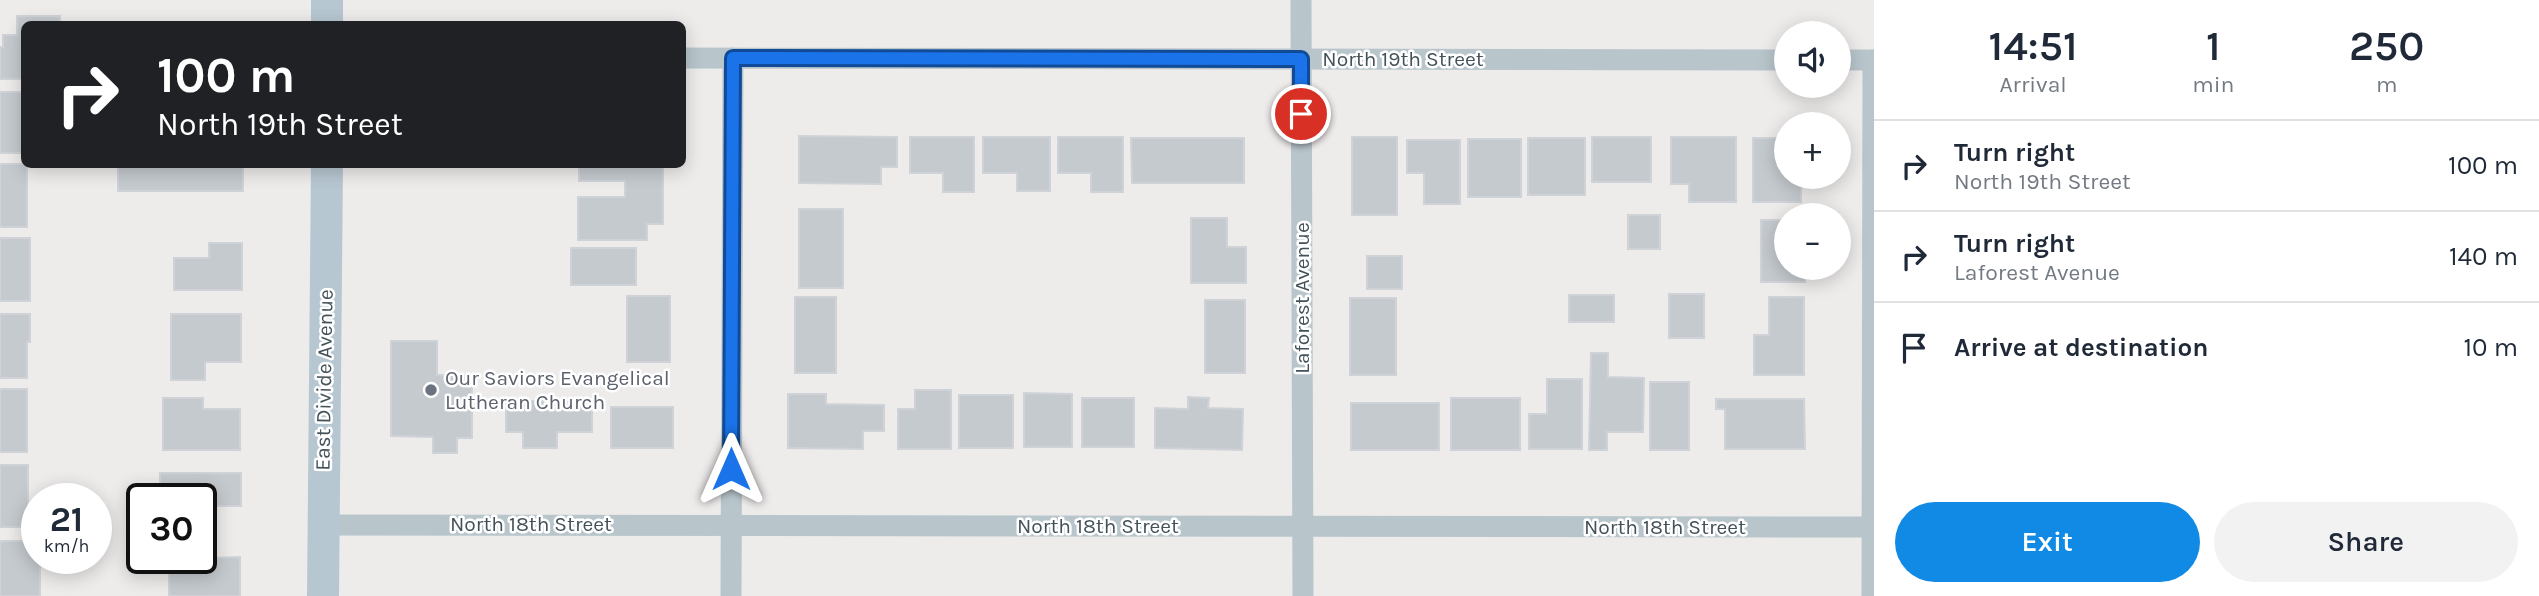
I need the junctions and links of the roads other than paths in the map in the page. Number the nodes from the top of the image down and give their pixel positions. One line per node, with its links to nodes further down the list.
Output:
1 (327, 0): 3 (street)
2 (1301, 0): 6 (street, Laforest Avenue)
3 (327, 21)
4 (686, 58): 5 (street, North 19th Street)
5 (733, 58): 6 (street, North 19th Street); 11 (street)
6 (1301, 59): 7 (street, North 19th Street); 13 (street, Laforest Avenue)
7 (1774, 60)
8 (1851, 60): 9 (street)
9 (1873, 60): 14 (street)
10 (327, 168): 12 (street, East Divide Avenue)
11 (731, 524): 12 (street, North 18th Street); 13 (street, North 18th Street); 16 (street)
12 (323, 525): 15 (street, East Divide Avenue)
13 (1303, 527): 14 (street, North 18th Street); 17 (street, Laforest Avenue)
14 (1873, 527): 18 (street)
15 (323, 596)
16 (731, 596)
17 (1303, 596)
18 (1872, 596)

